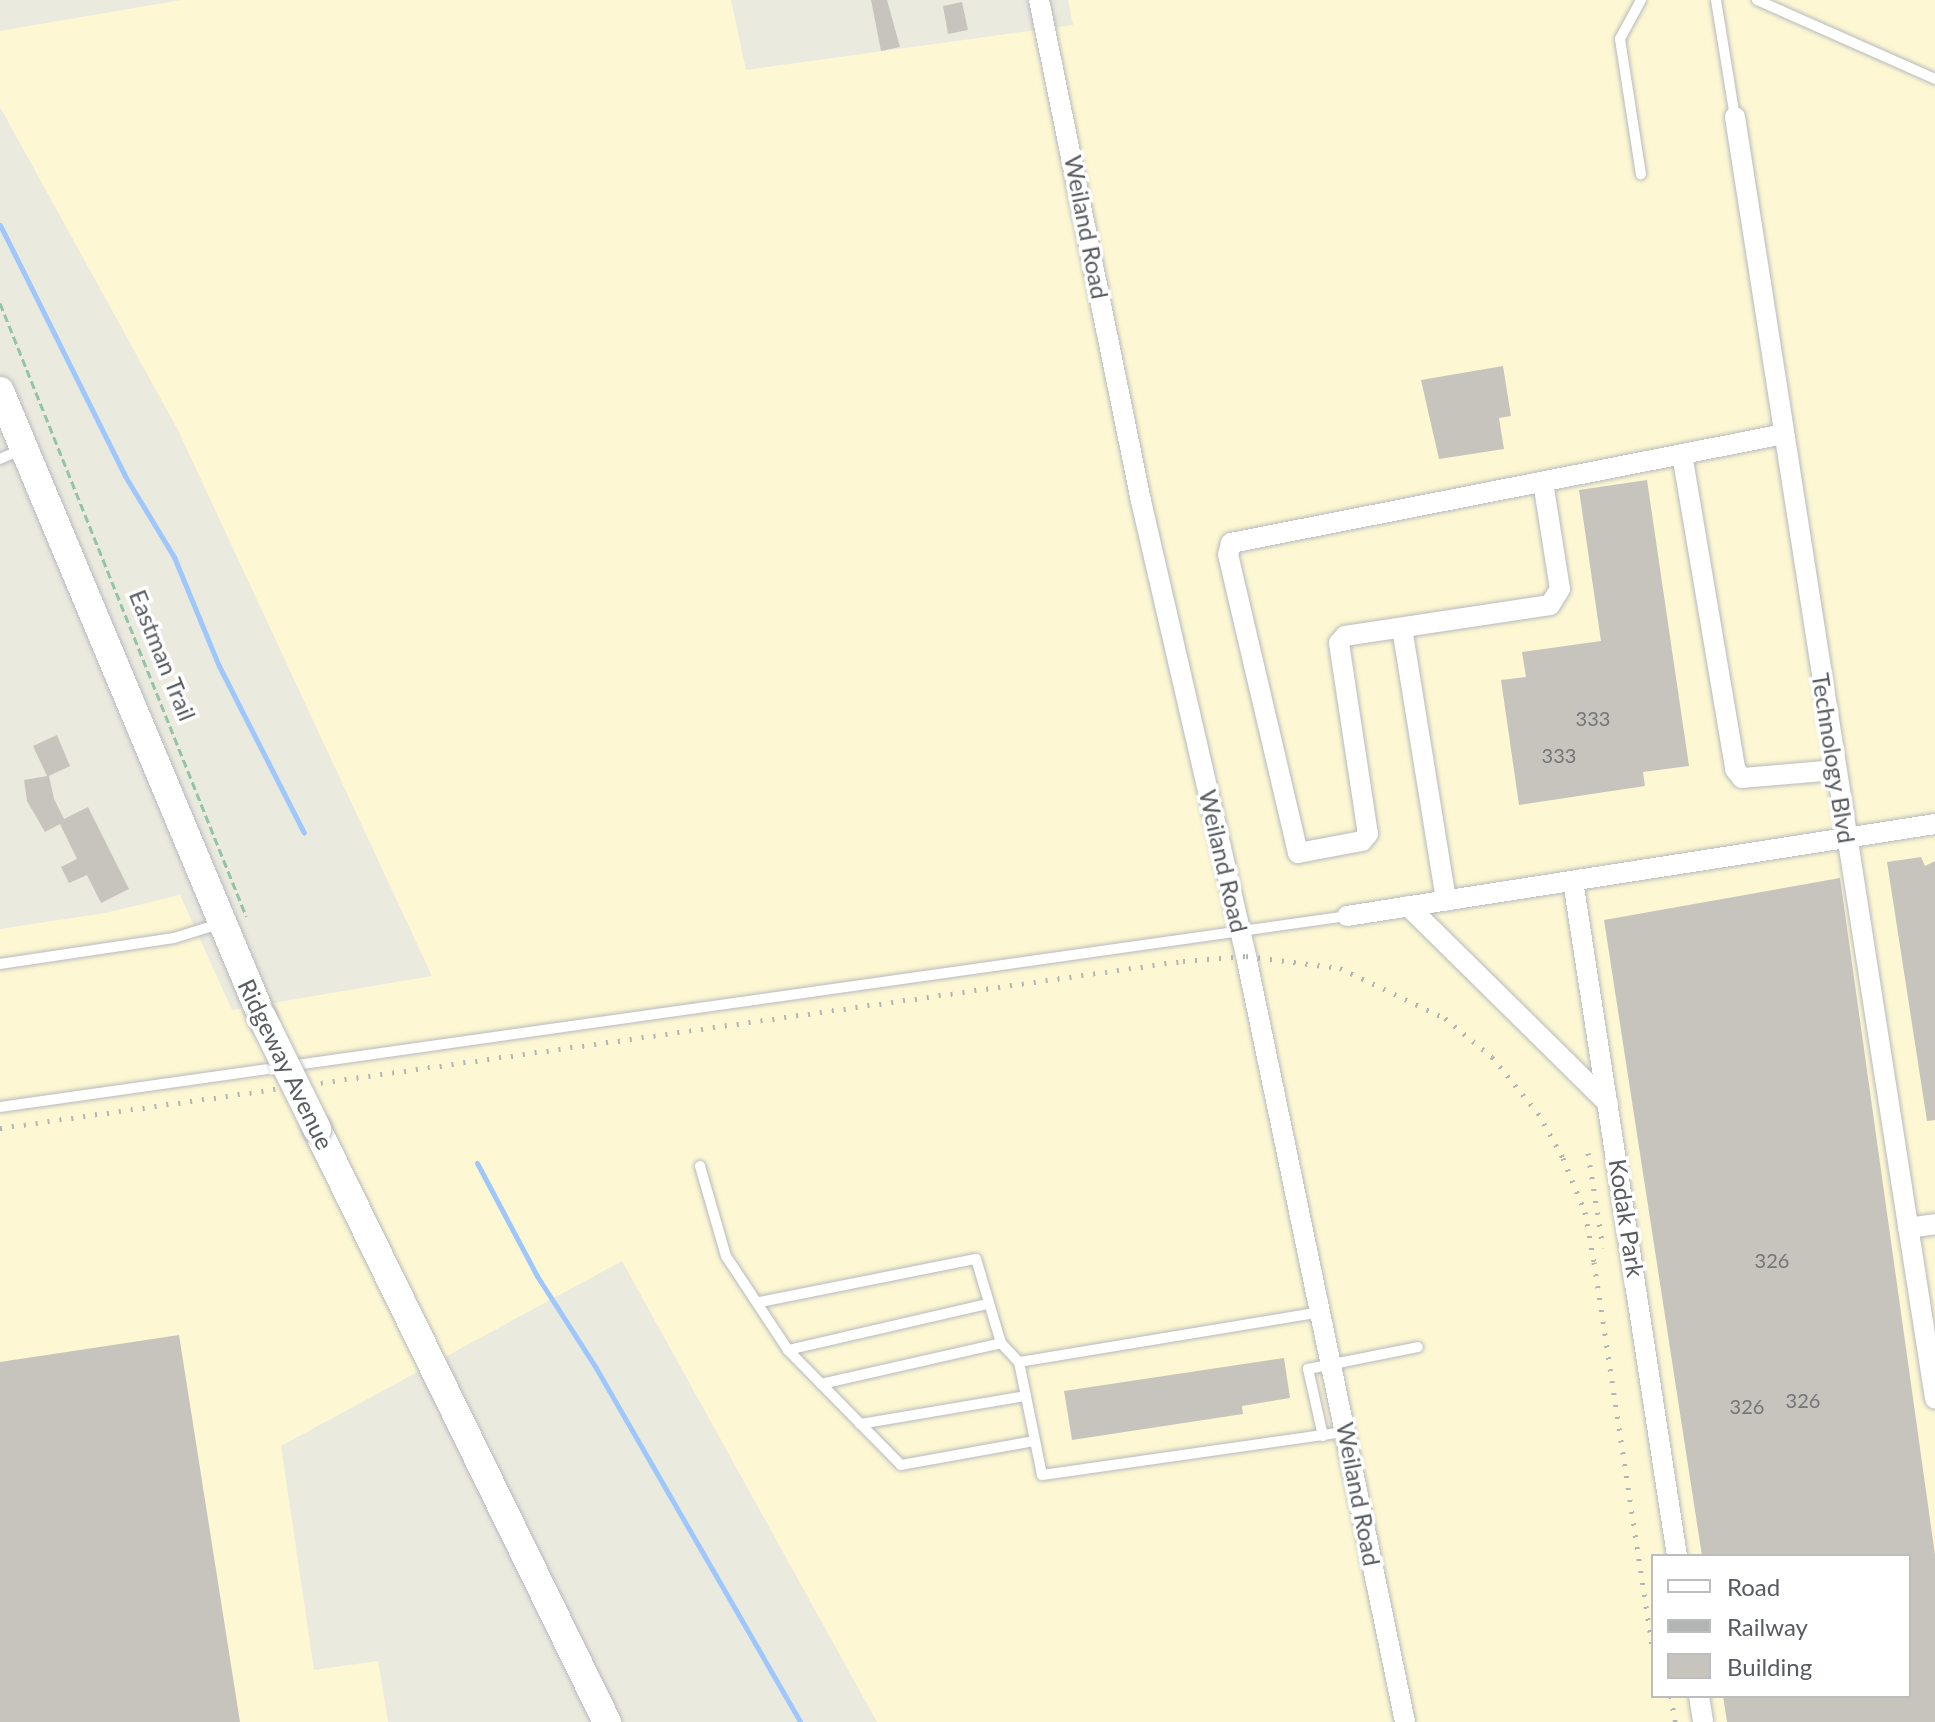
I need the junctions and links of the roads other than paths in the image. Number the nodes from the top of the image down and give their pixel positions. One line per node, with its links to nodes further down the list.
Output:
1 (1039, 0): 22 (street, Weiland Road)
2 (1641, 0): 7 (lane)
3 (1716, 0): 6 (lane)
4 (1757, 0): 5 (lane)
5 (1935, 79)
6 (1735, 117): 9 (street, Technology Blvd)
7 (1641, 174)
8 (0, 391): 10 (main road, Ridgeway Avenue)
9 (1784, 434): 11 (street); 14 (street, Technology Blvd)
10 (12, 454): 21 (main road, Ridgeway Avenue)
11 (1682, 454): 12 (street); 14 (street)
12 (1543, 482): 13 (street); 13 (street)
13 (1402, 628): 18 (street)
14 (1835, 770): 16 (street, Technology Blvd)
15 (1935, 824): 16 (street)
16 (1846, 838): 17 (street); 28 (street, Technology Blvd)
17 (1573, 881): 18 (street); 24 (street, Kodak Park)
18 (1446, 900): 19 (street)
19 (1408, 906): 20 (street); 24 (street)
20 (1347, 916): 22 (lane)
21 (219, 924): 23 (lane); 47 (main road, Ridgeway Avenue, bridge)
22 (1240, 931): 25 (lane); 31 (street, Weiland Road)
23 (0, 964)
24 (1608, 1103): 44 (street, Kodak Park)
25 (0, 1107)
26 (700, 1166): 29 (lane)
27 (1935, 1224): 28 (street)
28 (1908, 1228): 39 (street, Technology Blvd)
29 (760, 1302): 30 (lane); 34 (lane)
30 (988, 1304): 32 (lane); 34 (lane)
31 (1321, 1312): 35 (lane); 36 (street, Weiland Road)
32 (1001, 1343): 35 (lane); 37 (lane)
33 (1418, 1347): 36 (lane)
34 (788, 1350): 37 (lane)
35 (1019, 1362): 38 (lane)
36 (1333, 1365): 41 (street, Weiland Road); 42 (lane)
37 (821, 1384): 40 (lane)
38 (1026, 1396): 40 (lane); 43 (lane)
39 (1935, 1398)
40 (860, 1424): 43 (lane)
41 (1346, 1432): 42 (lane); 46 (street, Weiland Road)
42 (1323, 1436): 43 (lane)
43 (1035, 1441)
44 (1677, 1554)
45 (1699, 1698): 48 (street)
46 (1401, 1721)
47 (607, 1722)
48 (1703, 1722)

